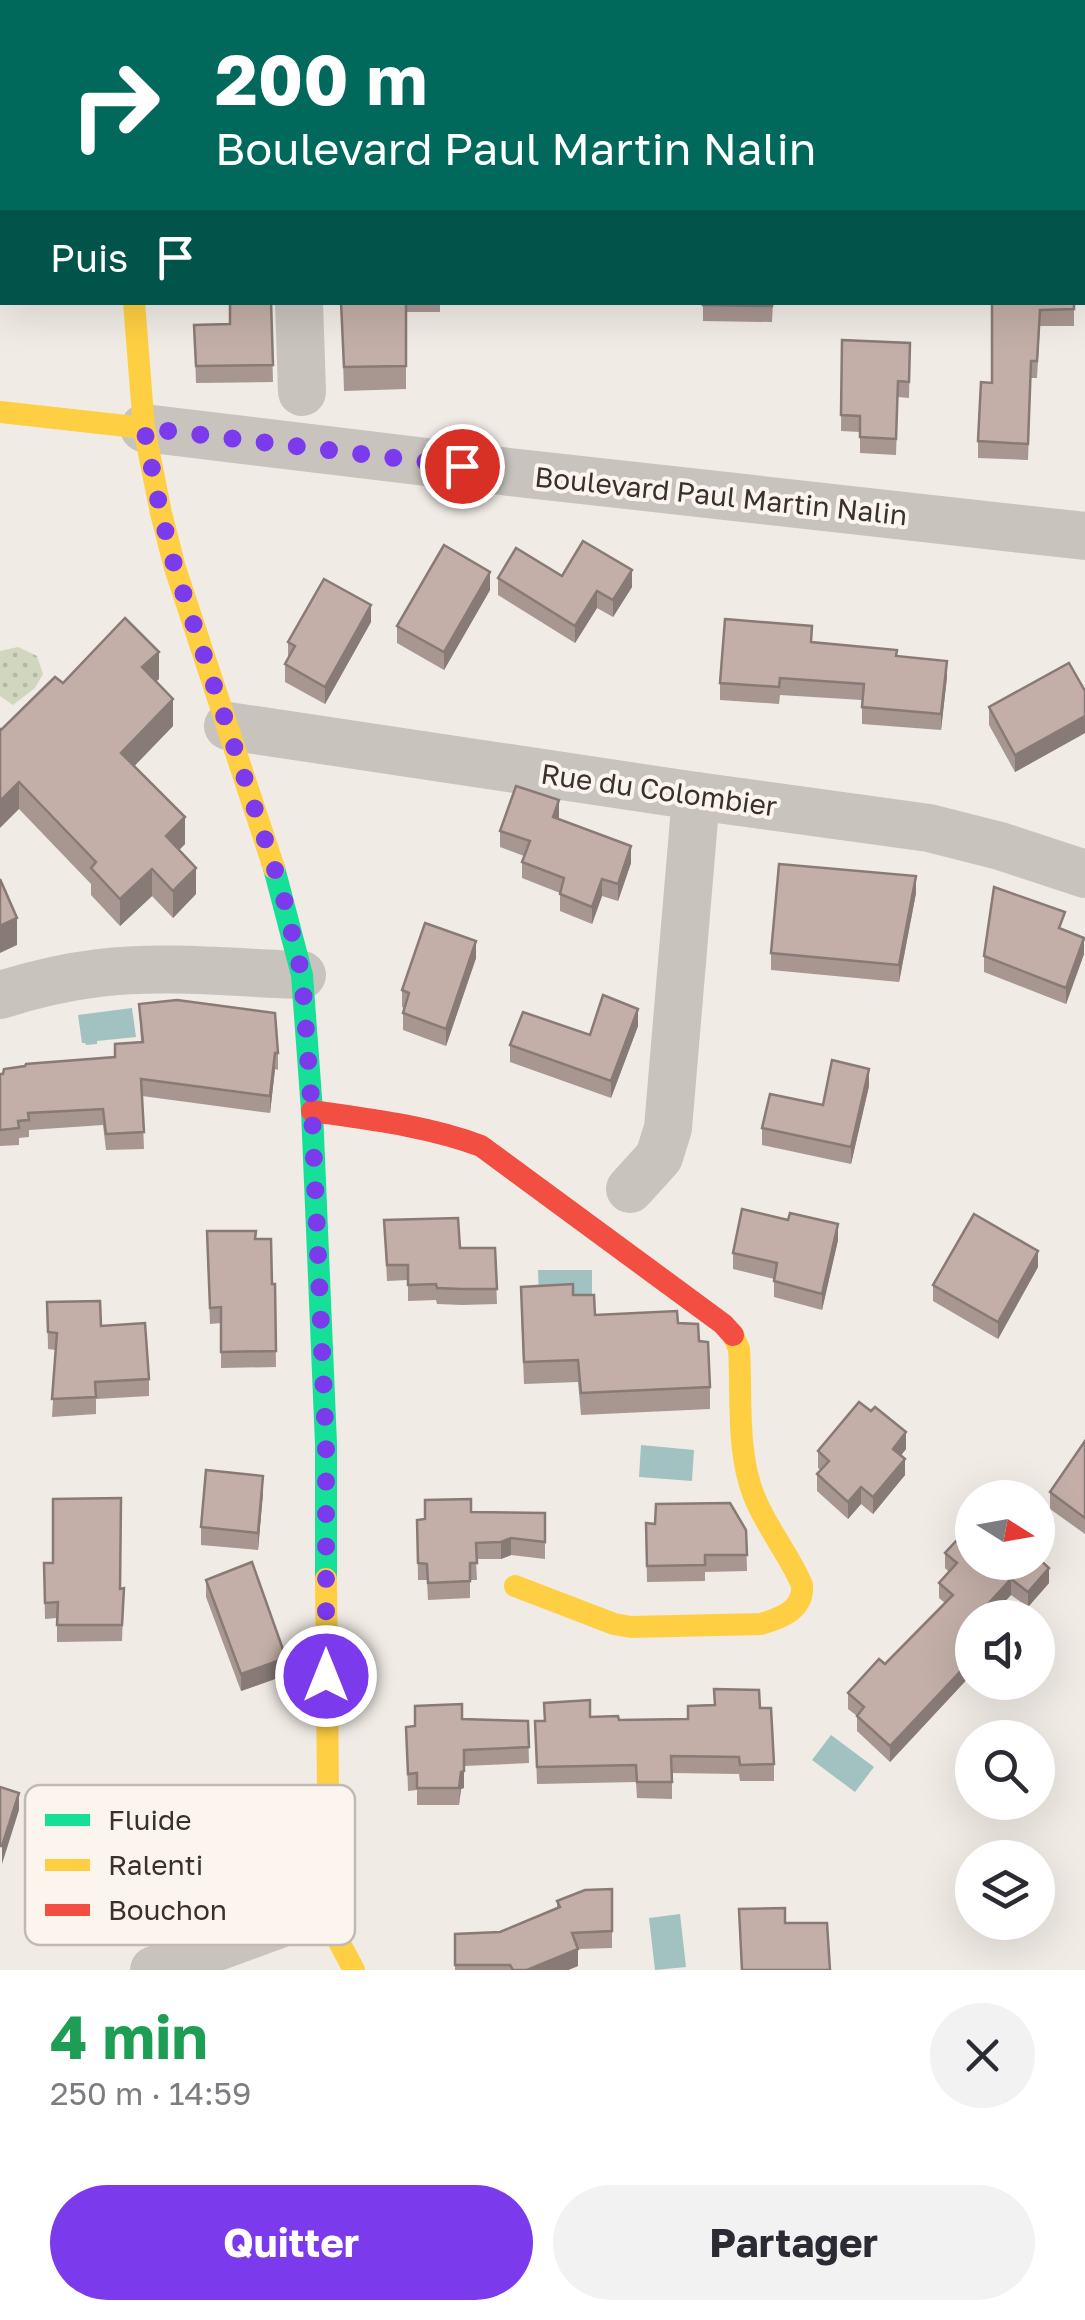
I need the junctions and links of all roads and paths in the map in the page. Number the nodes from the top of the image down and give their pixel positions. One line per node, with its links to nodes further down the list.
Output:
1 (134, 305): 5 (street)
2 (299, 305): 3 (street)
3 (302, 392)
4 (0, 412): 5 (street, Boulevard Paul Martin Nalin)
5 (144, 428): 6 (street, Boulevard Paul Martin Nalin); 7 (street)
6 (1085, 536)
7 (228, 726): 8 (street, Rue du Colombier); 10 (street)
8 (696, 796): 9 (street, Rue du Colombier); 13 (street)
9 (1085, 874)
10 (302, 975): 11 (street); 12 (street)
11 (0, 995)
12 (312, 1112): 14 (street); 15 (street)
13 (630, 1189)
14 (516, 1586)
15 (327, 1785)
16 (223, 1945): 18 (street)
17 (338, 1945): 19 (street)
18 (154, 1970)
19 (354, 1970)

